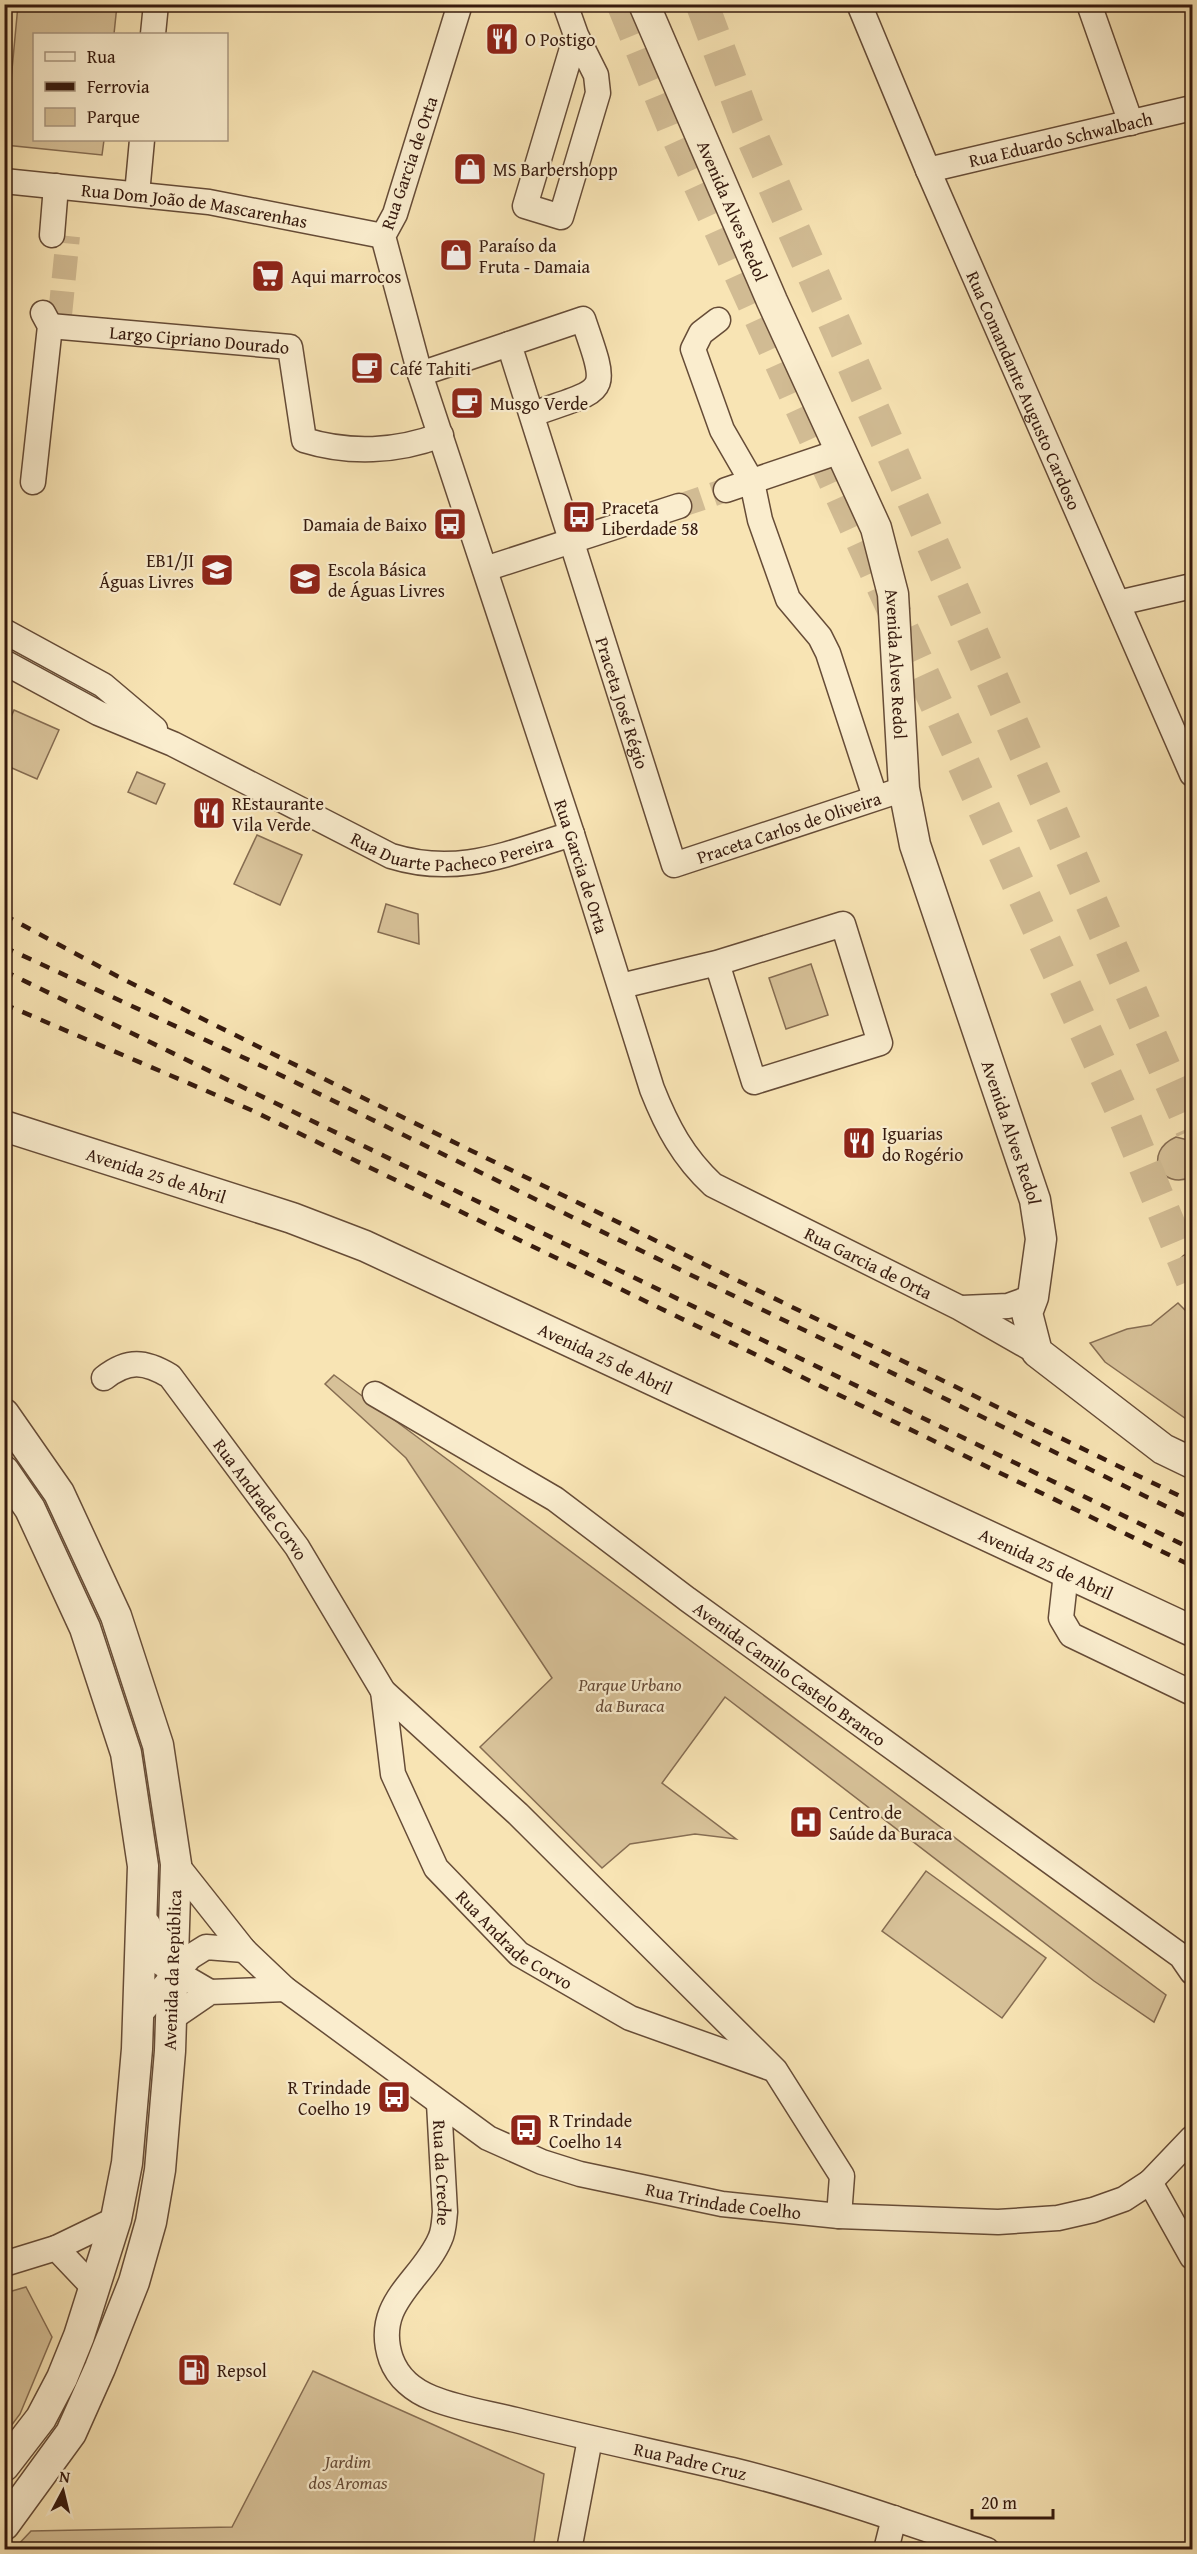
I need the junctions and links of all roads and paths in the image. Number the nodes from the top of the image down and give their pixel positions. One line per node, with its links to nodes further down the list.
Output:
1 (156, 4): 7 (street)
2 (460, 4): 17 (street, Rua Garcia de Orta)
3 (565, 4): 8 (street)
4 (644, 4): 23 (street, Avenida Alves Redol)
5 (859, 4): 12 (street, Rua Comandante Augusto Cardoso)
6 (1089, 4): 10 (street)
7 (153, 33)
8 (576, 35): 8 (street)
9 (1192, 108): 10 (street, Rua Eduardo Schwalbach)
10 (1131, 123): 12 (street, Rua Eduardo Schwalbach)
11 (142, 141): 15 (street)
12 (928, 170): 31 (street, Rua Comandante Augusto Cardoso)
13 (4, 181): 14 (street, Rua Dom João de Mascarenhas)
14 (65, 187): 15 (street, Rua Dom João de Mascarenhas); 16 (street)
15 (137, 194): 17 (street, Rua Dom João de Mascarenhas)
16 (60, 236)
17 (383, 236): 20 (street, Rua Garcia de Orta)
18 (718, 320): 25 (street)
19 (509, 344): 20 (street); 21 (street, Praceta José Régio); 21 (street)
20 (420, 374): 22 (street, Rua Garcia de Orta)
21 (533, 414): 28 (street, Praceta José Régio)
22 (441, 435): 24 (street, Largo Cipriano Dourado); 29 (street, Rua Garcia de Orta)
23 (841, 450): 25 (street); 36 (street, Avenida Alves Redol)
24 (33, 482)
25 (752, 482): 26 (street); 37 (street)
26 (726, 490)
27 (679, 506): 28 (street)
28 (571, 541): 29 (street); 39 (street, Praceta José Régio)
29 (485, 569): 38 (street, Rua Garcia de Orta)
30 (1192, 586): 31 (street)
31 (1118, 603): 35 (street, Rua Comandante Augusto Cardoso)
32 (4, 631): 34 (street, Rua Duarte Pacheco Pereira)
33 (4, 662): 34 (street, Rua Duarte Pacheco Pereira)
34 (173, 744): 38 (street, Rua Duarte Pacheco Pereira)
35 (1192, 774)
36 (904, 789): 37 (street, Praceta Carlos de Oliveira); 43 (street, Avenida Alves Redol)
37 (875, 797): 39 (street, Praceta Carlos de Oliveira)
38 (572, 834): 41 (street, Rua Garcia de Orta)
39 (674, 865)
40 (717, 963): 40 (street); 41 (street)
41 (621, 986): 44 (street, Rua Garcia de Orta)
42 (4, 1126): 51 (street, Avenida 25 de Abril)
43 (1033, 1298): 44 (street); 45 (street, Avenida Alves Redol)
44 (960, 1308): 45 (street, Rua Garcia de Orta)
45 (1036, 1352): 49 (street, Rua Garcia de Orta)
46 (105, 1378): 53 (street, Rua Andrade Corvo)
47 (375, 1394): 58 (street, Avenida Camilo Castelo Branco)
48 (4, 1414): 55 (street, Avenida da República)
49 (1192, 1463)
50 (4, 1471): 56 (street, Avenida da República)
51 (1065, 1573): 52 (street, Avenida 25 de Abril); 54 (street)
52 (1192, 1631)
53 (383, 1691): 64 (street, Rua Andrade Corvo); 64 (street, Rua Andrade Corvo)
54 (1192, 1693)
55 (176, 1864): 57 (street, Rua Trindade Coelho); 59 (street, Avenida da República)
56 (143, 1898): 59 (street); 62 (street, Avenida da República)
57 (243, 1950): 59 (street); 60 (street, Rua Trindade Coelho)
58 (1192, 1972)
59 (174, 1973): 61 (street); 62 (street); 63 (street, Avenida da República)
60 (285, 1989): 61 (street); 65 (street, Rua Trindade Coelho)
61 (210, 1992): 63 (street)
62 (139, 2015): 69 (street, Avenida da República)
63 (172, 2018): 78 (street, Avenida da República)
64 (775, 2070): 68 (street, Rua Andrade Corvo)
65 (439, 2103): 68 (street, Rua Trindade Coelho); 74 (street, Rua da Creche)
66 (1192, 2138): 67 (street, Rua Trindade Coelho)
67 (1150, 2182): 68 (street, Rua Trindade Coelho); 71 (street)
68 (838, 2216)
69 (116, 2219): 70 (street); 73 (street, Avenida da República)
70 (56, 2248): 72 (street); 73 (street)
71 (1192, 2257)
72 (4, 2264)
73 (95, 2289): 76 (street, Avenida da República)
74 (397, 2371): 75 (street, Rua Padre Cruz)
75 (590, 2439): 77 (street, Rua Padre Cruz); 79 (street)
76 (4, 2466)
77 (894, 2518): 80 (street); 81 (street, Rua Padre Cruz)
78 (4, 2525)
79 (569, 2550)
80 (886, 2550)
81 (987, 2550)

